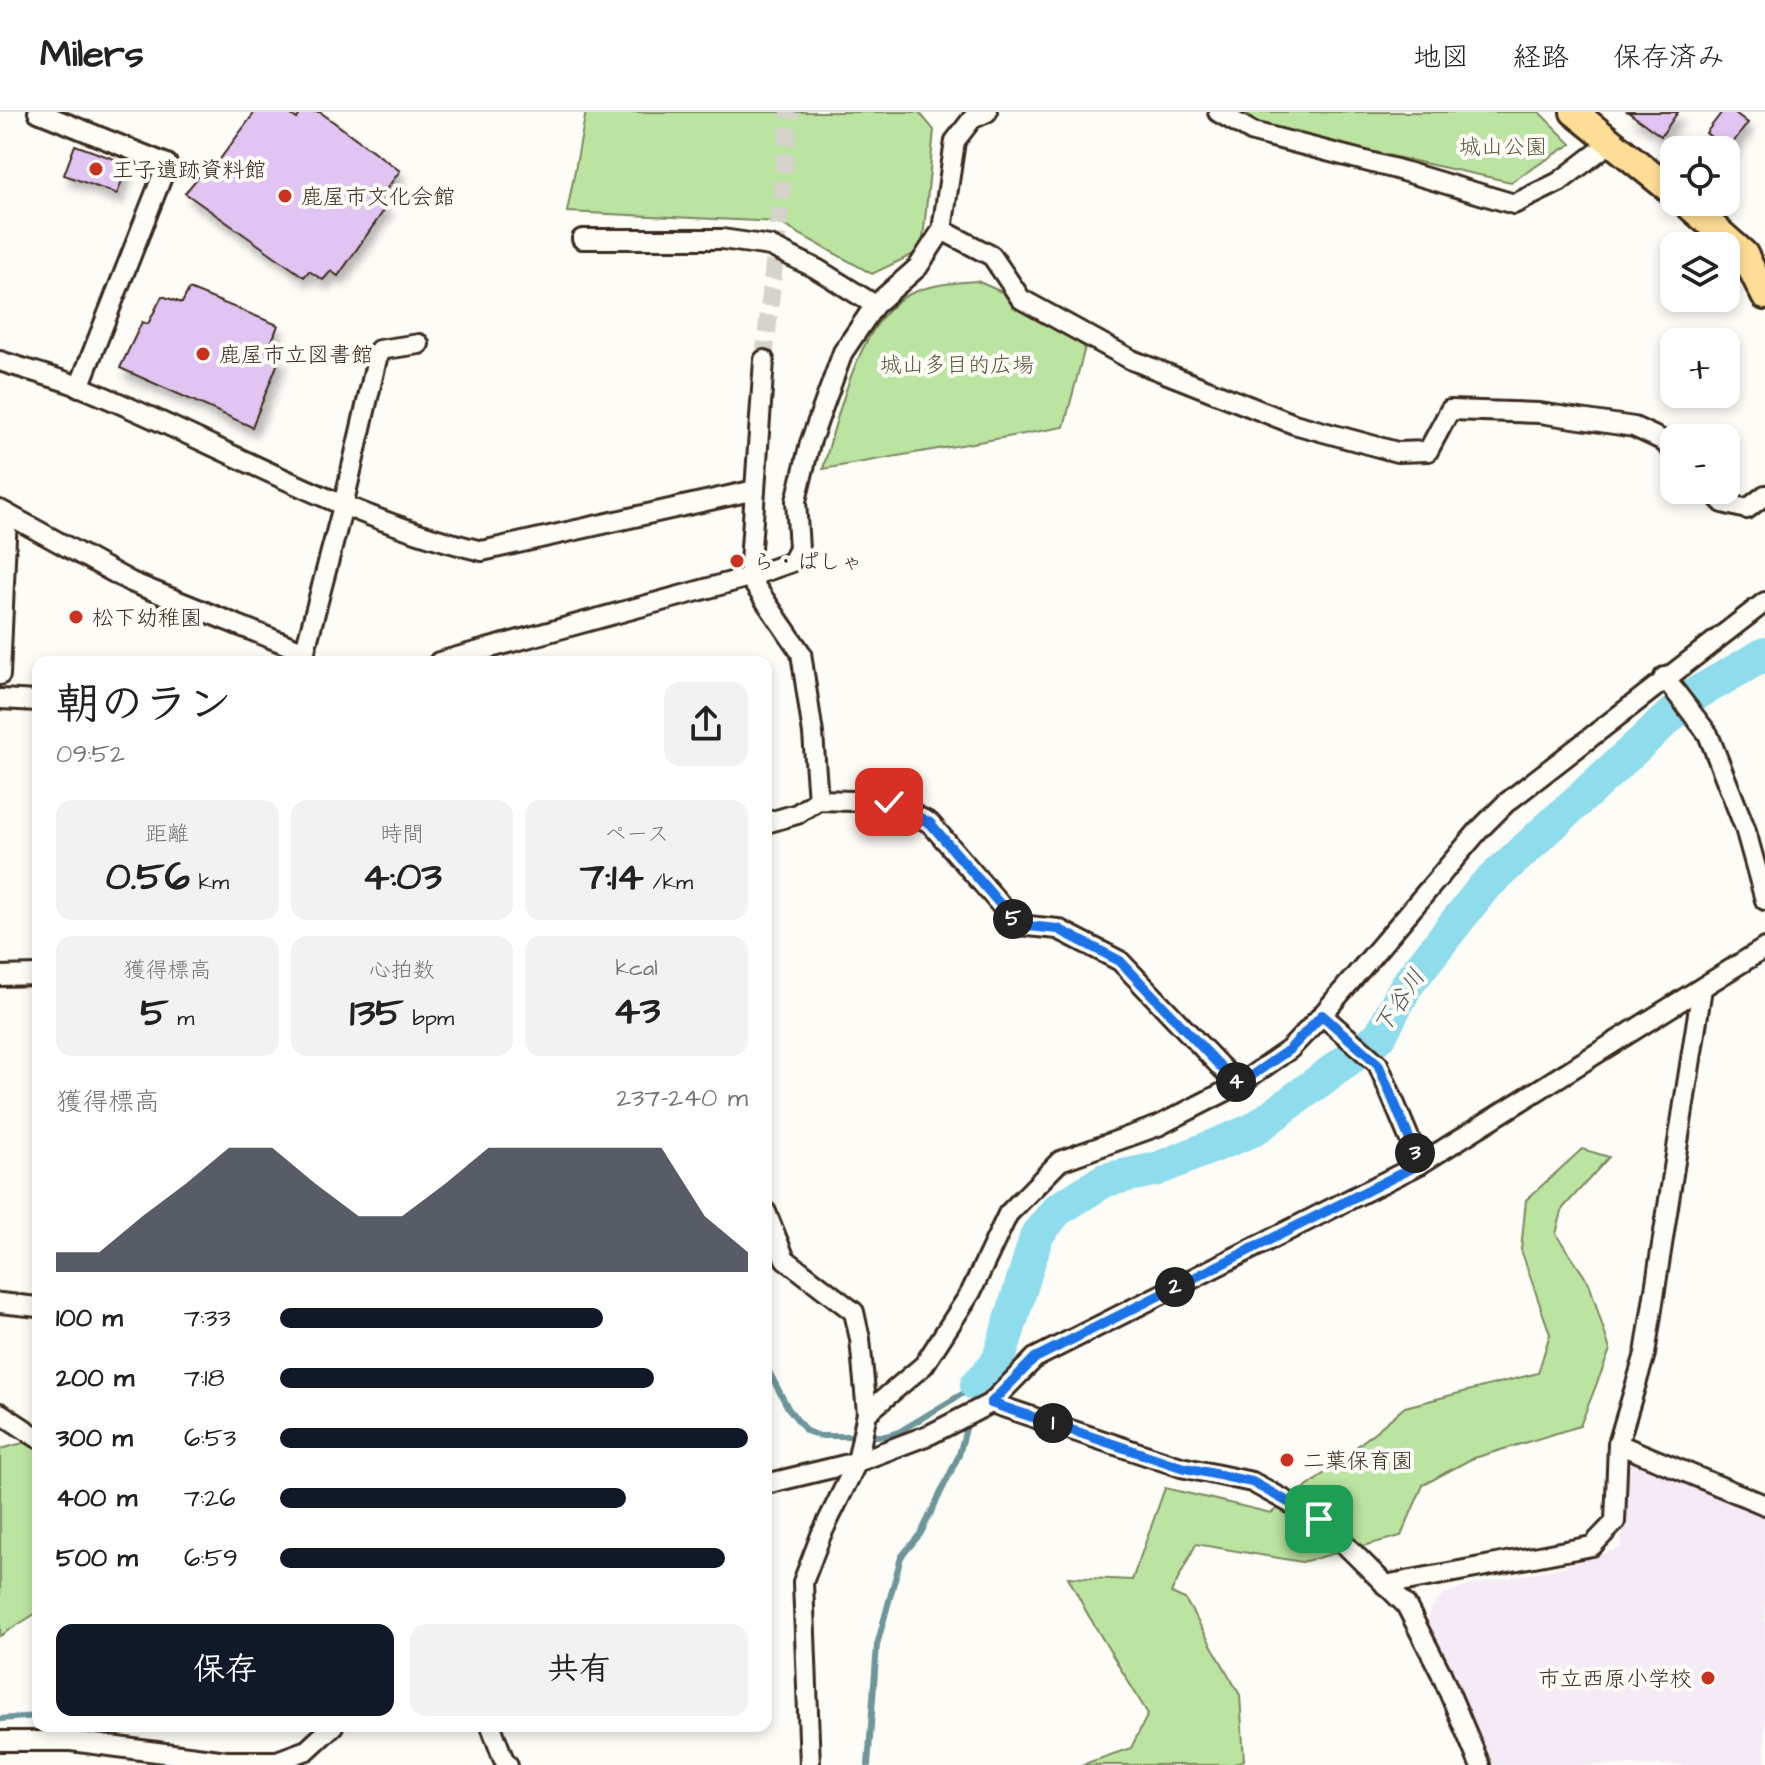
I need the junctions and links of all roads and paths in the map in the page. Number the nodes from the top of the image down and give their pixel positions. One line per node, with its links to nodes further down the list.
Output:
1 (38, 112): 15 (street)
2 (987, 112): 8 (street)
3 (1218, 112): 5 (street)
4 (1574, 112): 5 (highway)
5 (1611, 142): 6 (highway)
6 (1660, 182)
7 (1701, 216): 10 (highway)
8 (942, 230): 11 (street); 16 (street)
9 (582, 239): 11 (street)
10 (1765, 296)
11 (875, 305): 22 (street)
12 (419, 344): 20 (street)
13 (764, 360): 17 (street)
14 (0, 361): 15 (street)
15 (79, 387): 20 (street)
16 (1660, 439)
17 (755, 490): 20 (street); 22 (street)
18 (1765, 495): 19 (street)
19 (1727, 504)
20 (343, 506): 25 (street)
21 (4, 512): 24 (street); 27 (street)
22 (749, 577): 26 (street); 31 (street)
23 (1765, 602): 28 (street)
24 (302, 656)
25 (304, 656)
26 (461, 656)
27 (0, 675)
28 (1664, 677): 33 (street); 38 (street)
29 (0, 699): 30 (street)
30 (32, 701)
31 (818, 800): 32 (street); 39 (street)
32 (772, 821)
33 (1765, 900)
34 (1765, 948): 37 (street)
35 (32, 975): 36 (street)
36 (0, 976)
37 (1702, 988): 40 (street); 48 (street)
38 (1322, 1015): 39 (street); 40 (street)
39 (1238, 1085): 46 (street)
40 (1420, 1164): 44 (street)
41 (772, 1227): 46 (street)
42 (0, 1303): 43 (street)
43 (32, 1306)
44 (991, 1403): 49 (street); 52 (street)
45 (0, 1413): 47 (street)
46 (867, 1413): 49 (street)
47 (32, 1434)
48 (1618, 1444): 51 (street); 52 (street)
49 (857, 1462): 50 (street); 57 (street)
50 (772, 1483)
51 (1765, 1505)
52 (1385, 1585): 58 (street)
53 (328, 1732): 55 (street)
54 (493, 1732): 56 (street)
55 (0, 1741)
56 (508, 1765)
57 (810, 1765)
58 (1480, 1765)

